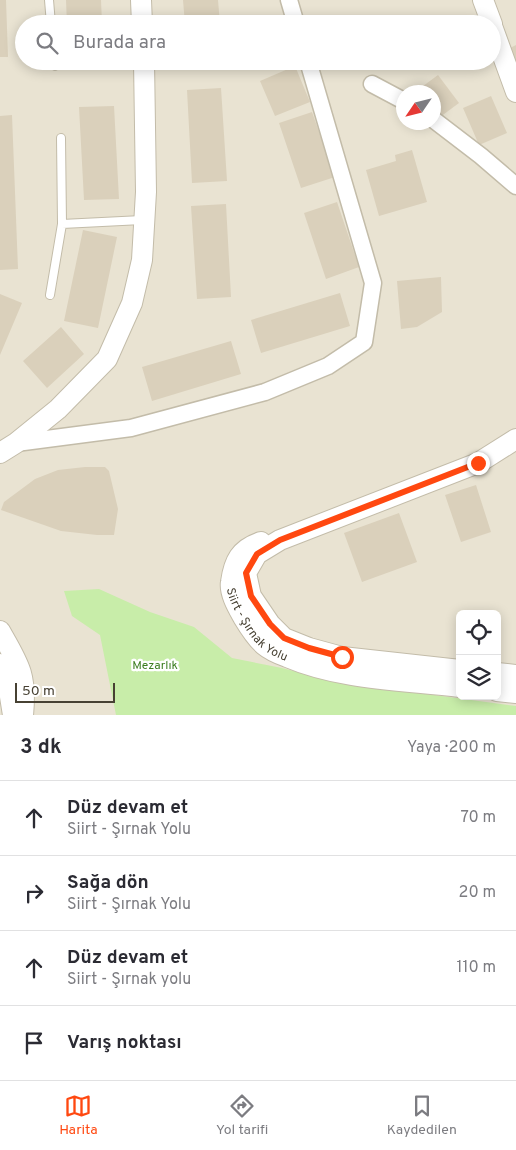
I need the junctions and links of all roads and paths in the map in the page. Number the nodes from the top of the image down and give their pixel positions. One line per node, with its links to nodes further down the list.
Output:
1 (49, 0): 5 (lane)
2 (141, 0): 6 (street)
3 (289, 0): 7 (street)
4 (483, 0): 8 (street)
5 (50, 15)
6 (142, 15)
7 (293, 15)
8 (488, 15)
9 (501, 50): 13 (street)
10 (144, 70): 18 (street)
11 (311, 70): 22 (street)
12 (372, 84): 14 (street)
13 (516, 92)
14 (396, 96)
15 (441, 125): 17 (street)
16 (61, 138): 19 (lane)
17 (516, 186)
18 (144, 220): 19 (lane); 22 (street)
19 (62, 224): 20 (lane)
20 (50, 295)
21 (516, 439): 23 (street)
22 (8, 448)
23 (280, 540): 26 (street, Siirt - Şırnak Yolu); 29 (street, Siirt - Şırnak Yolu)
24 (0, 631): 33 (street)
25 (0, 664): 32 (street)
26 (456, 670)
27 (501, 674): 28 (street)
28 (516, 676)
29 (456, 687)
30 (501, 691): 31 (street)
31 (516, 693)
32 (13, 715)
33 (23, 715)

